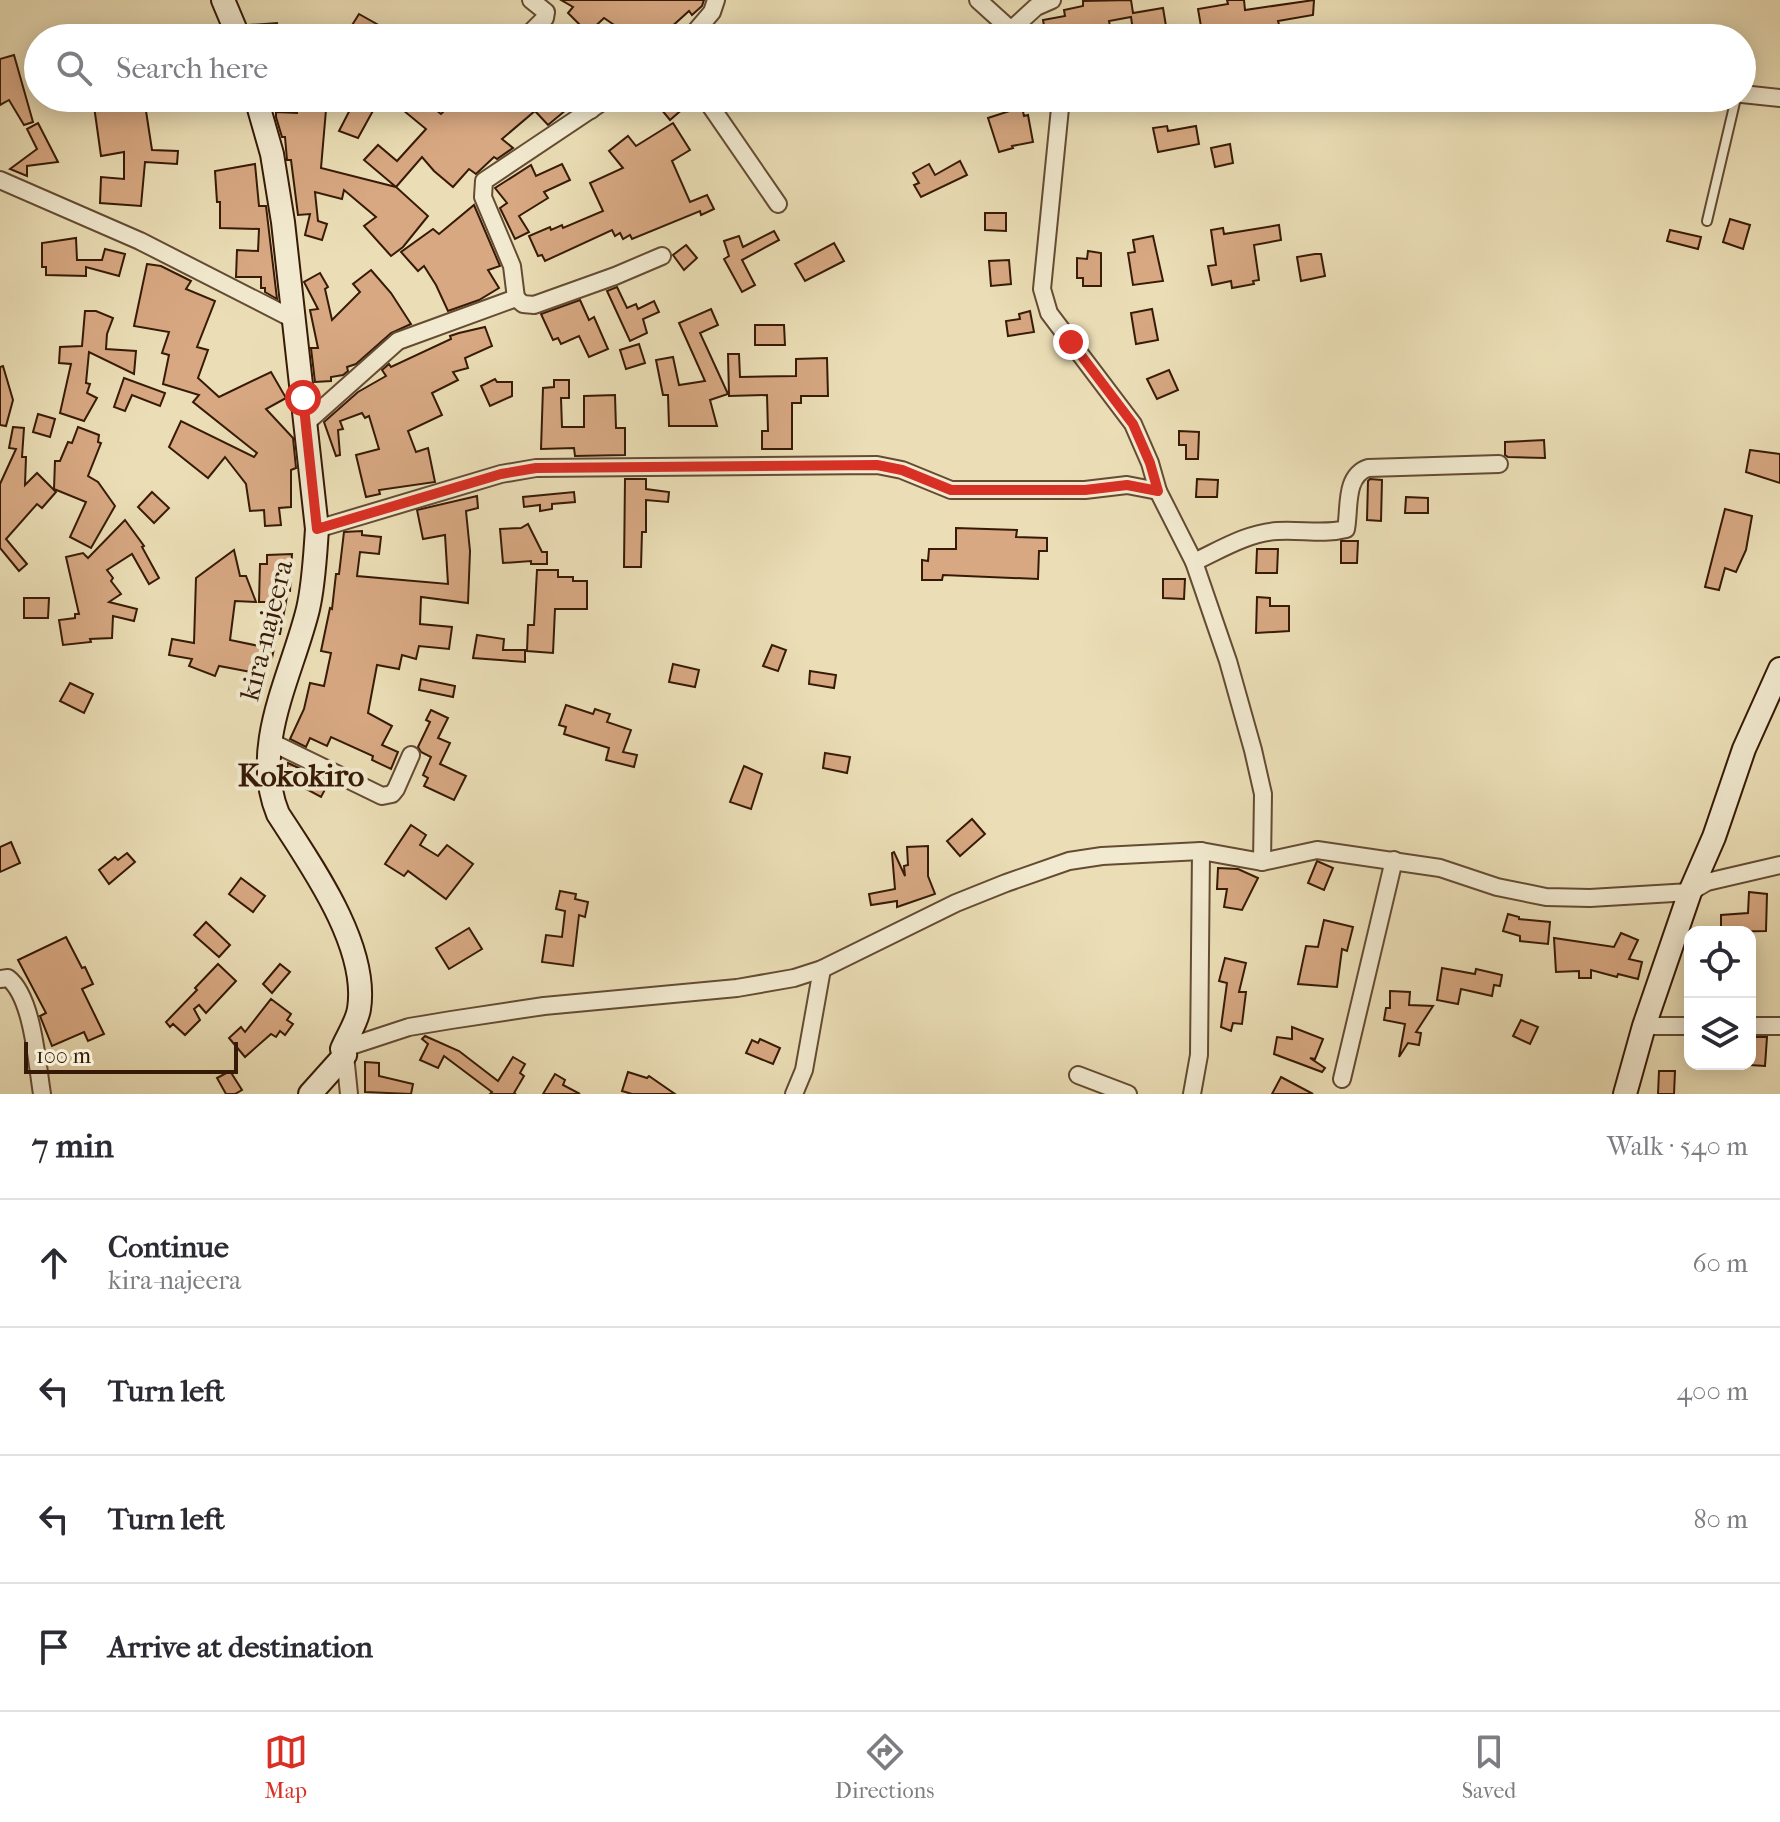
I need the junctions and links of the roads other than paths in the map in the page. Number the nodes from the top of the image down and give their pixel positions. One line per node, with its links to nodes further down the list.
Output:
1 (223, 0): 6 (street)
2 (531, 0): 7 (street)
3 (716, 0): 8 (street)
4 (978, 0): 9 (street)
5 (1052, 0): 10 (street)
6 (233, 24)
7 (539, 24)
8 (702, 24)
9 (1005, 24)
10 (1023, 24)
11 (1756, 95): 12 (street)
12 (1780, 98)
13 (260, 112): 23 (street, kira-najeera)
14 (575, 112): 22 (street)
15 (715, 112): 19 (street)
16 (1060, 112): 26 (street)
17 (1733, 112): 20 (lane)
18 (0, 180): 23 (street)
19 (778, 204)
20 (1707, 221)
21 (662, 256): 22 (street)
22 (516, 298): 24 (street)
23 (295, 320): 24 (street, kira-najeera)
24 (306, 423): 27 (street, kira-najeera)
25 (1499, 464): 28 (street)
26 (1158, 491): 27 (street); 28 (street)
27 (317, 529): 30 (street, kira-najeera)
28 (1194, 562): 34 (street)
29 (1780, 669): 36 (street)
30 (271, 742): 31 (street); 43 (street, kira-najeera)
31 (411, 755)
32 (1201, 851): 34 (street); 37 (street); 51 (street)
33 (1394, 860): 34 (street); 36 (street); 45 (street)
34 (1262, 862)
35 (1780, 865): 36 (street)
36 (1690, 892): 39 (street)
37 (822, 969): 43 (street); 49 (street)
38 (0, 979): 46 (street)
39 (1644, 1026): 40 (street); 52 (street)
40 (1684, 1026)
41 (1756, 1026): 42 (street)
42 (1780, 1026)
43 (344, 1052): 47 (street, kira-najeera); 48 (street)
44 (1078, 1075): 50 (street)
45 (1342, 1079)
46 (42, 1094)
47 (310, 1094)
48 (349, 1094)
49 (794, 1094)
50 (1128, 1094)
51 (1192, 1094)
52 (1625, 1094)

